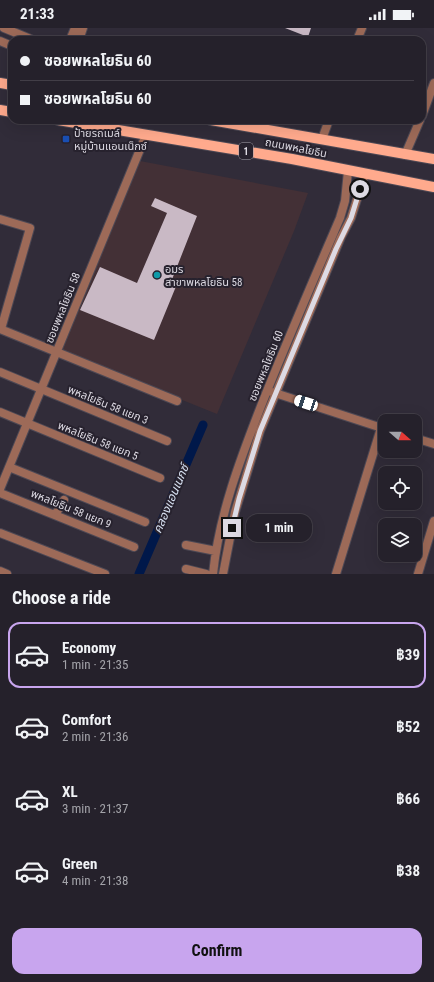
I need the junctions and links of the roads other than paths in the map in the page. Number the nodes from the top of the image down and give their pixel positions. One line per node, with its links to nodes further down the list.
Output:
1 (4, 28): 2 (street)
2 (23, 36)
3 (434, 83): 4 (street)
4 (426, 105)
5 (81, 124): 9 (main road, ถนนพหลโยธิน / 1)
6 (234, 124): 10 (main road, ถนนพหลโยธิน / 1)
7 (328, 124): 10 (street)
8 (418, 124): 11 (street)
9 (146, 135): 13 (main road, ถนนพหลโยธิน / 1); 18 (street, ซอยพหลโยธิน 58)
10 (322, 139): 11 (main road, ถนนพหลโยธิน / 1)
11 (405, 155): 12 (main road, ถนนพหลโยธิน / 1)
12 (434, 160)
13 (348, 170): 14 (main road, ถนนพหลโยธิน / 1); 19 (street, ซอยพหลโยธิน 60)
14 (365, 174): 15 (main road, ถนนพหลโยธิน / 1); 21 (street, ซอยพหลโยธิน 60)
15 (434, 187)
16 (0, 219): 17 (street)
17 (0, 329): 18 (street)
18 (56, 352): 22 (street, ซอยพหลโยธิน 58); 25 (street)
19 (275, 371): 21 (street); 23 (street, ซอยพหลโยธิน 60)
20 (0, 372): 22 (street, พหลโยธิน 58 แยก 3)
21 (283, 374): 24 (street, ซอยพหลโยธิน 60)
22 (41, 389): 27 (street, ซอยพหลโยธิน 58); 30 (street, พหลโยธิน 58 แยก 3)
23 (267, 390): 24 (street); 44 (street, ซอยพหลโยธิน 60)
24 (276, 393): 28 (street); 51 (street, ซอยพหลโยธิน 60)
25 (177, 401)
26 (0, 412): 27 (street, พหลโยธิน 58 แยก 5)
27 (27, 423): 33 (street, ซอยพหลโยธิน 58); 34 (street, พหลโยธิน 58 แยก 5)
28 (378, 426)
29 (422, 440): 32 (street)
30 (167, 441)
31 (378, 444): 52 (street)
32 (434, 444)
33 (9, 467): 35 (street, ซอยพหลโยธิน 58); 40 (street)
34 (160, 478)
35 (0, 489)
36 (0, 492): 38 (street, พหลโยธิน 58 แยก 9)
37 (64, 500): 38 (street)
38 (55, 515): 43 (street, พหลโยธิน 58 แยก 9)
39 (434, 521): 53 (street)
40 (145, 522)
41 (0, 533): 48 (street)
42 (186, 545): 44 (street)
43 (134, 547)
44 (216, 551): 50 (street, ซอยพหลโยธิน 60)
45 (186, 569): 49 (street)
46 (0, 571): 47 (street)
47 (8, 574)
48 (105, 574)
49 (206, 574)
50 (213, 574)
51 (223, 574)
52 (336, 574)
53 (418, 574)

